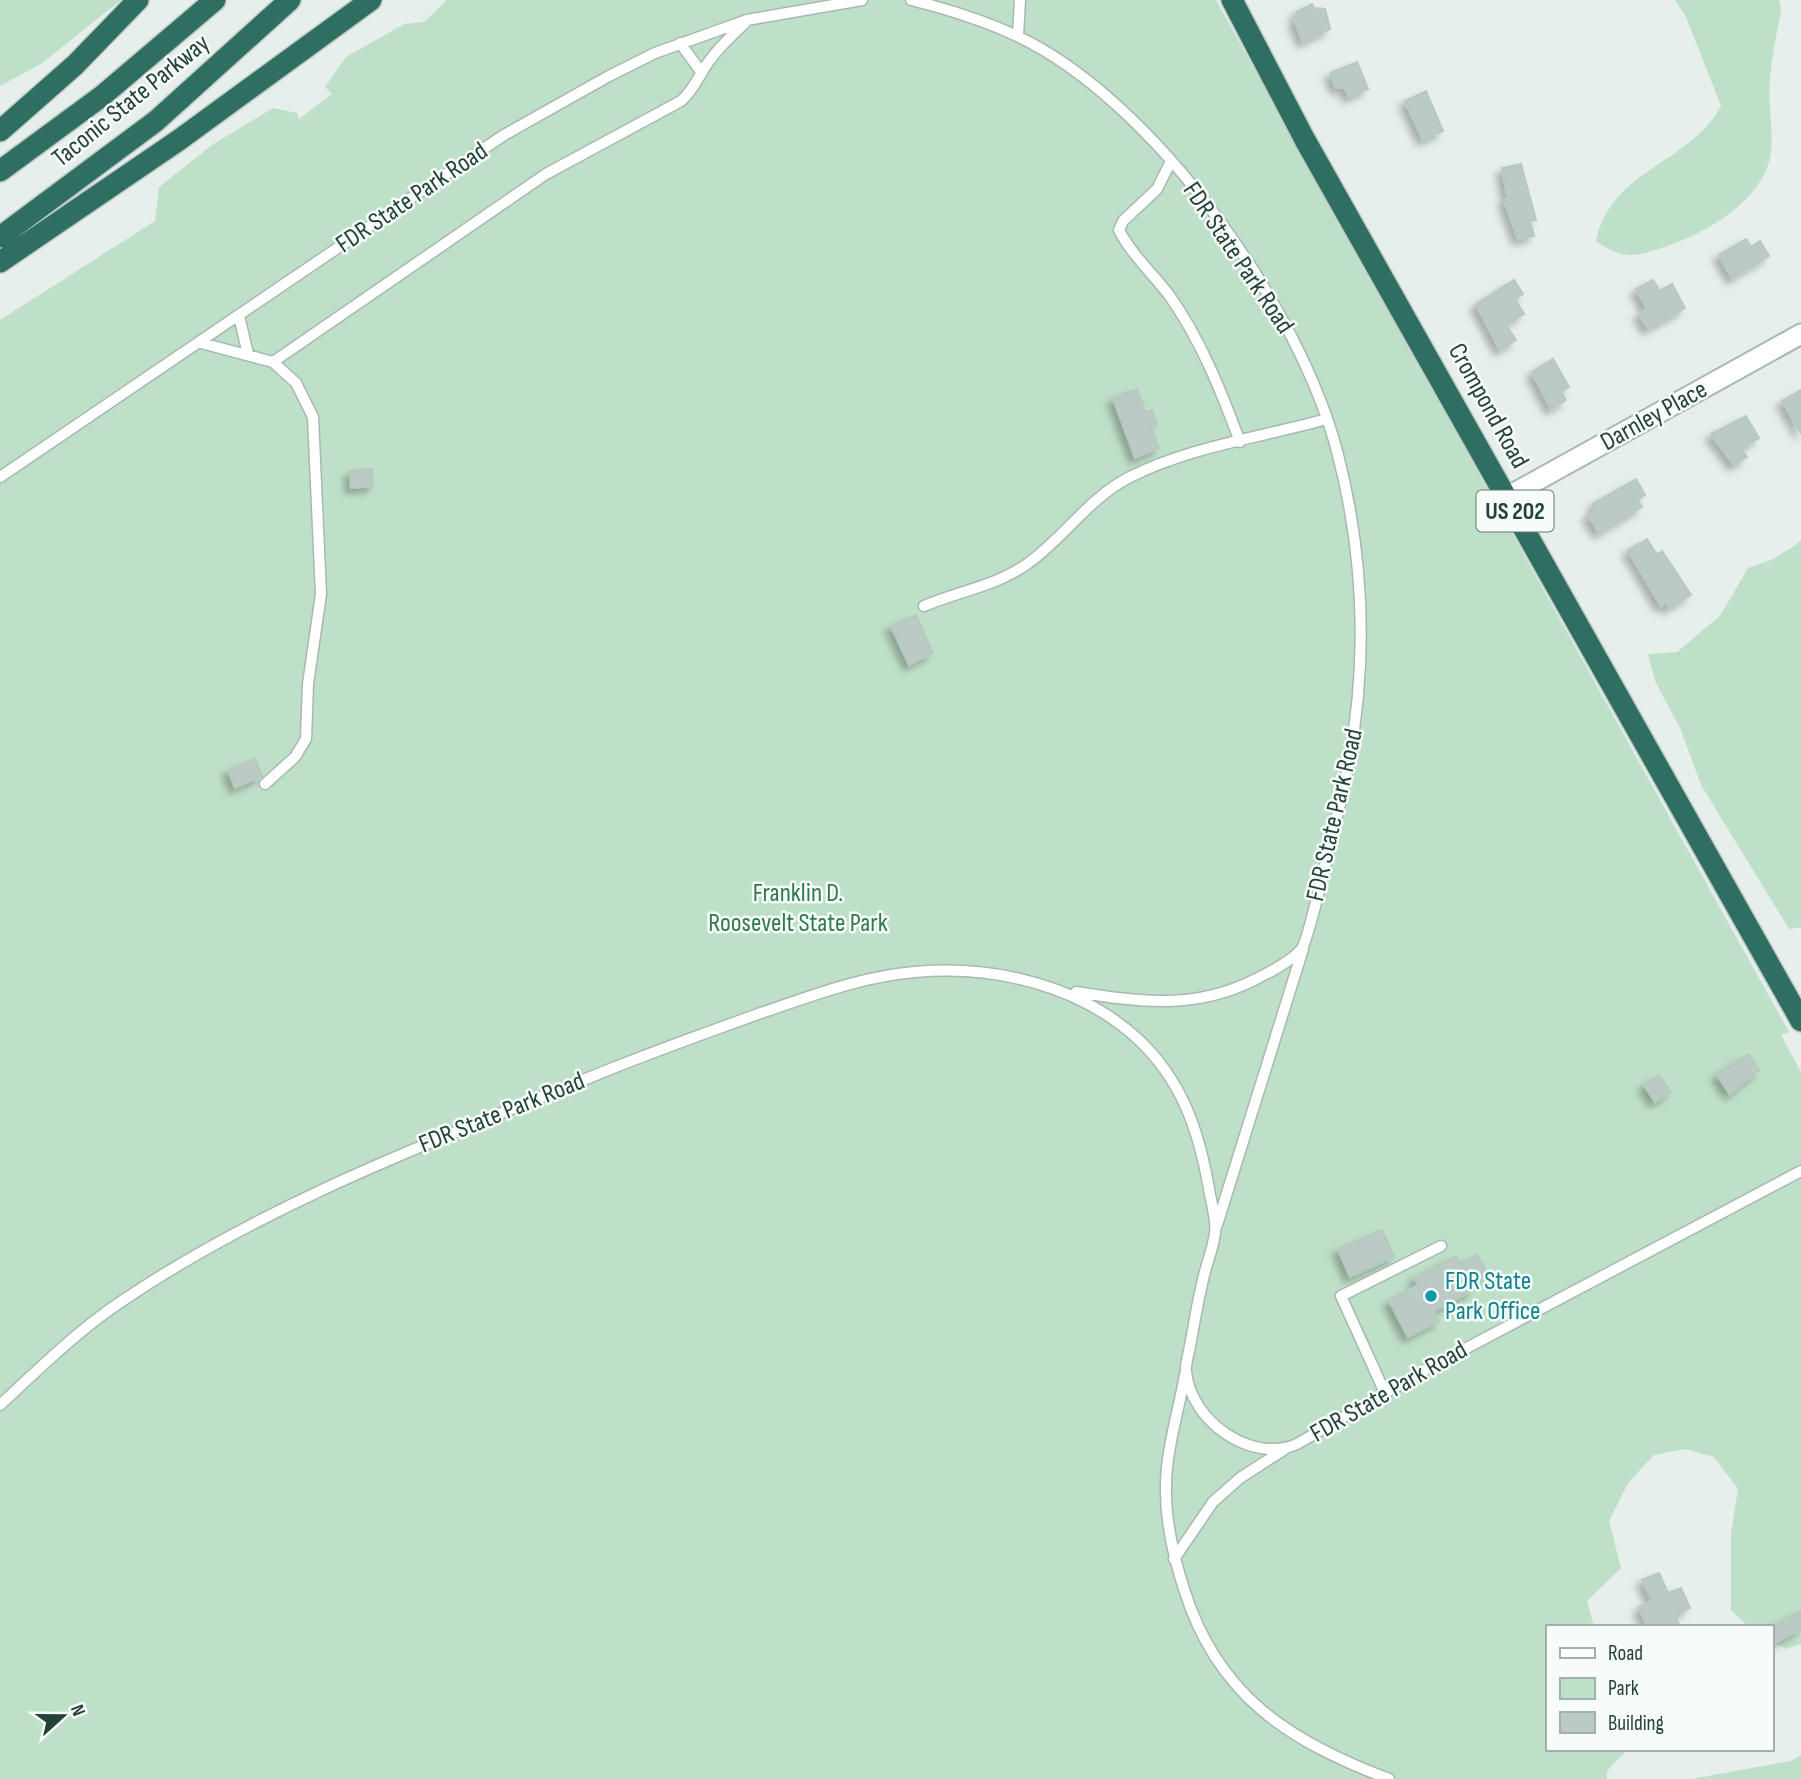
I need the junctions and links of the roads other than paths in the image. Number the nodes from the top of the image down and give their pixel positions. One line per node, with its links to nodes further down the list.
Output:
1 (138, 0): 13 (highway)
2 (215, 0): 15 (highway, Taconic State Parkway)
3 (290, 0): 16 (highway, Taconic State Parkway)
4 (371, 0): 17 (highway)
5 (862, 0): 9 (lane, FDR State Park Road)
6 (911, 0): 10 (lane, FDR State Park Road)
7 (1020, 0): 10 (lane)
8 (1232, 0): 26 (highway, Crompond Road / US 202)
9 (747, 20): 11 (lane, FDR State Park Road); 12 (lane)
10 (1018, 36): 14 (lane, FDR State Park Road)
11 (680, 43): 12 (lane); 18 (lane, FDR State Park Road)
12 (702, 74): 22 (lane)
13 (0, 131)
14 (1171, 161): 23 (lane, FDR State Park Road); 24 (lane)
15 (0, 171)
16 (0, 237)
17 (0, 262)
18 (239, 316): 20 (lane, FDR State Park Road); 21 (lane)
19 (1801, 334): 26 (street, Darnley Place)
20 (201, 342): 21 (lane); 25 (lane, FDR State Park Road)
21 (248, 354): 22 (lane)
22 (273, 362): 28 (lane)
23 (1327, 419): 24 (lane); 29 (lane, FDR State Park Road)
24 (1240, 442): 27 (lane)
25 (0, 477)
26 (1507, 497): 31 (highway, Crompond Road / US 202)
27 (924, 606)
28 (265, 784)
29 (1304, 948): 30 (lane, FDR State Park Road); 33 (lane, FDR State Park Road)
30 (1061, 990): 33 (lane, FDR State Park Road); 37 (lane, FDR State Park Road)
31 (1801, 1021)
32 (1801, 1171): 36 (lane, FDR State Park Road)
33 (1216, 1229): 35 (lane, FDR State Park Road)
34 (1441, 1246): 36 (lane)
35 (1185, 1371): 38 (lane, FDR State Park Road); 39 (lane, FDR State Park Road)
36 (1385, 1393): 38 (lane, FDR State Park Road)
37 (0, 1405)
38 (1285, 1449): 39 (lane)
39 (1174, 1559): 40 (lane, FDR State Park Road)
40 (1388, 1779)

